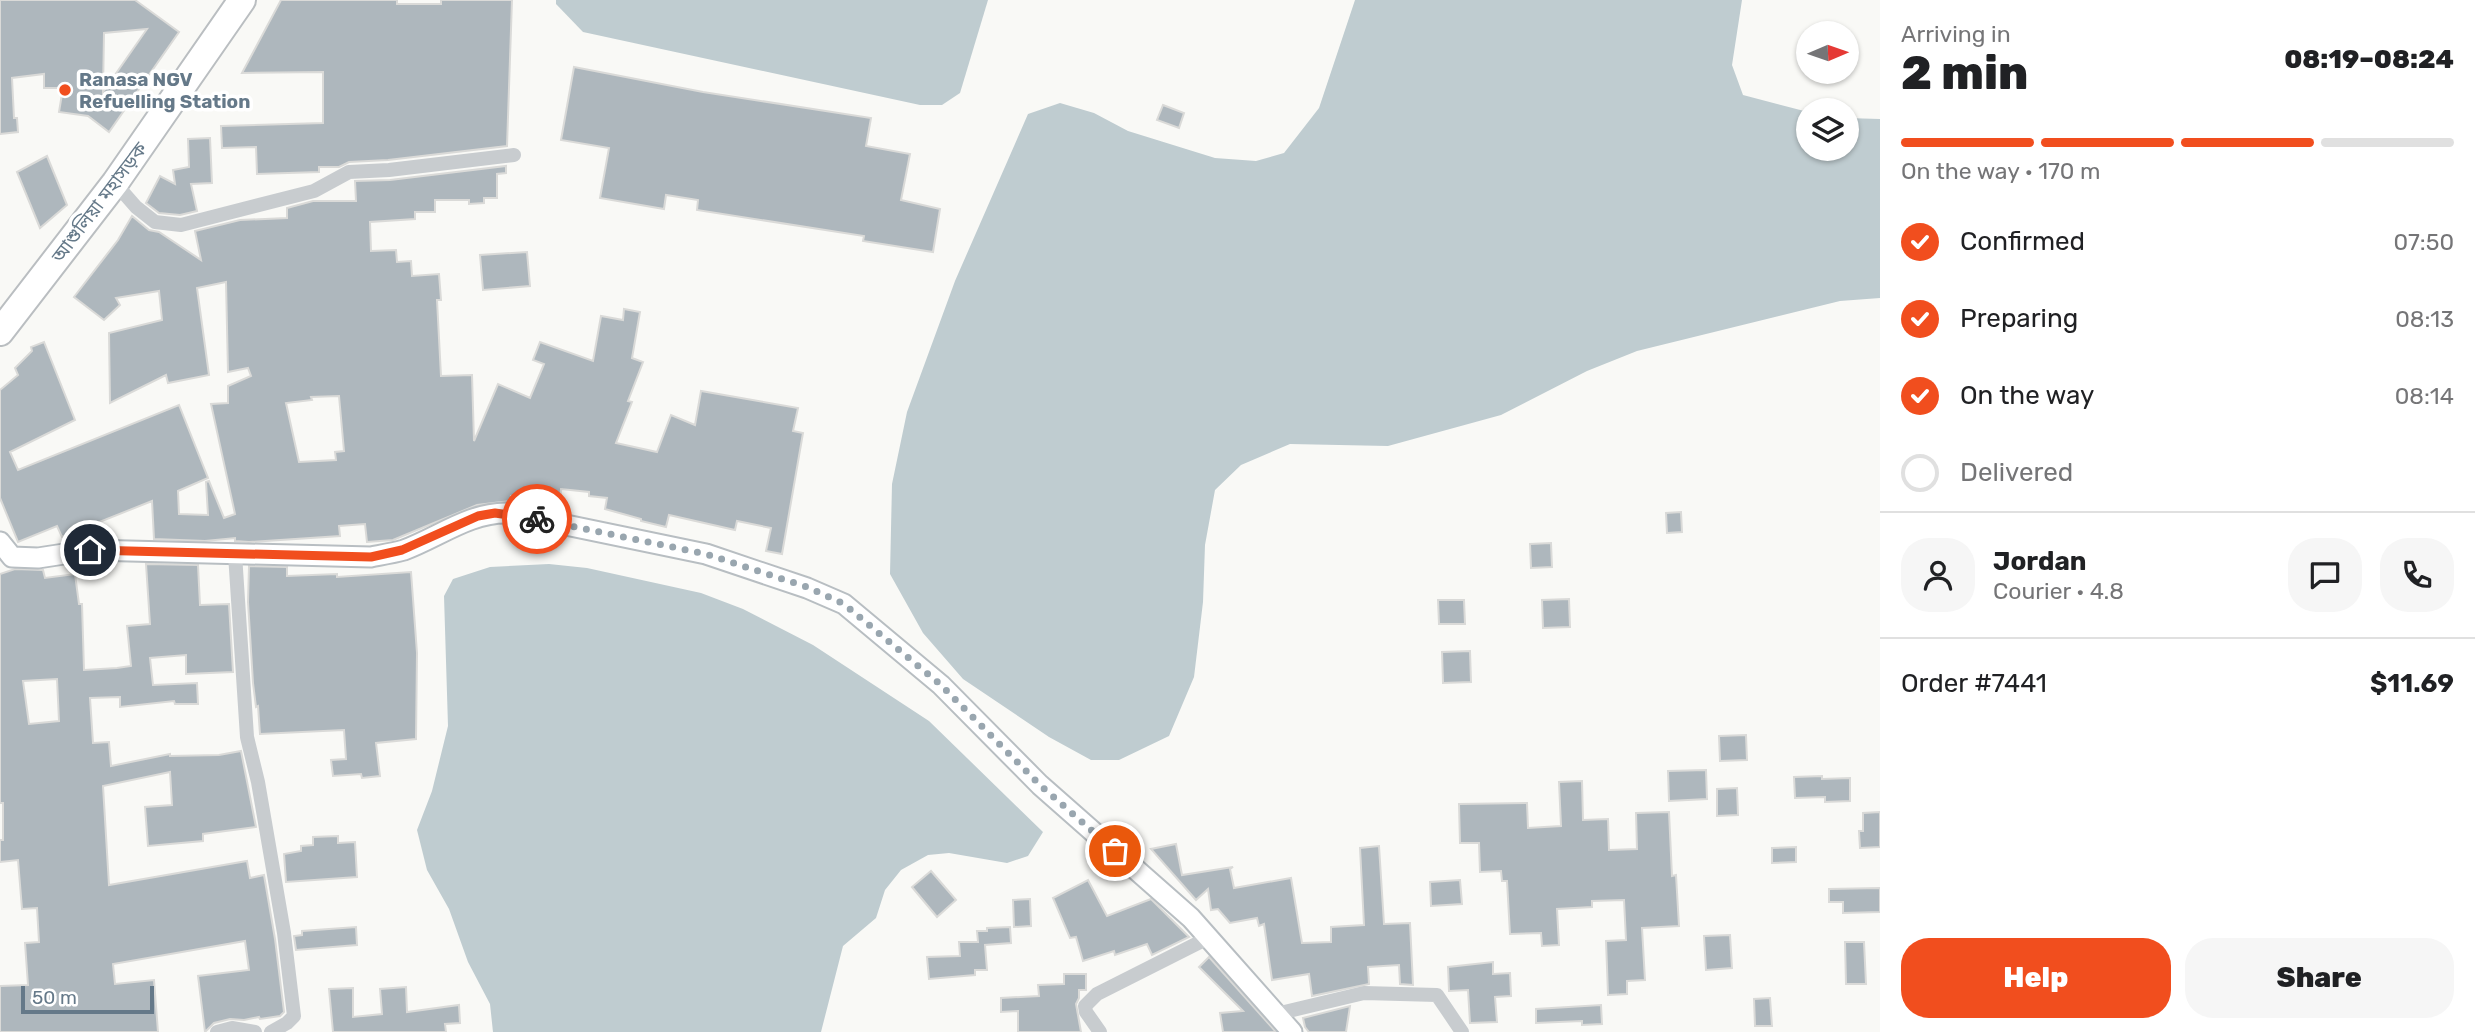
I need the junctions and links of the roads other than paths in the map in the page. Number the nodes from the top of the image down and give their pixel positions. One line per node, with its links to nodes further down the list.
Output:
1 (243, 0): 3 (highway, আশুলিয়া মহাসড়ক)
2 (514, 155): 3 (street)
3 (115, 183): 4 (highway, আশুলিয়া মহাসড়ক)
4 (0, 332)
5 (0, 542): 6 (main road)
6 (235, 554): 7 (main road); 11 (street)
7 (1208, 938): 8 (main road); 12 (street)
8 (1276, 1014): 13 (main road); 14 (street)
9 (217, 1032): 10 (street)
10 (256, 1032)
11 (271, 1032)
12 (1100, 1032)
13 (1292, 1032)
14 (1462, 1032)

